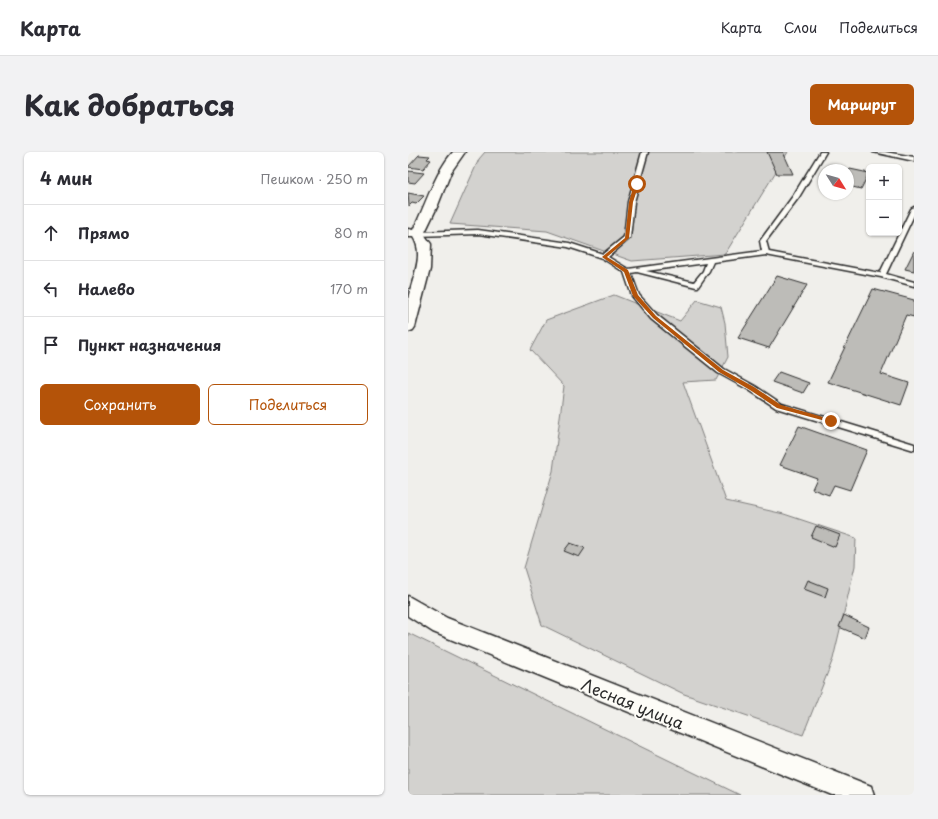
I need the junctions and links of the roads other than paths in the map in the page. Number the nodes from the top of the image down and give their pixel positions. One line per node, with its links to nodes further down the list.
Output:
1 (459, 152): 7 (street)
2 (645, 152): 9 (lane)
3 (823, 152): 8 (lane)
4 (876, 152): 5 (lane)
5 (914, 159)
6 (914, 209): 12 (lane)
7 (412, 234): 9 (lane); 14 (street)
8 (766, 253): 10 (lane); 12 (lane)
9 (604, 257): 11 (lane)
10 (710, 260): 11 (lane); 11 (lane)
11 (631, 270): 15 (lane)
12 (882, 275): 13 (lane)
13 (914, 284)
14 (408, 327)
15 (914, 447)
16 (408, 605): 17 (street, Лесная улица)
17 (862, 795)

